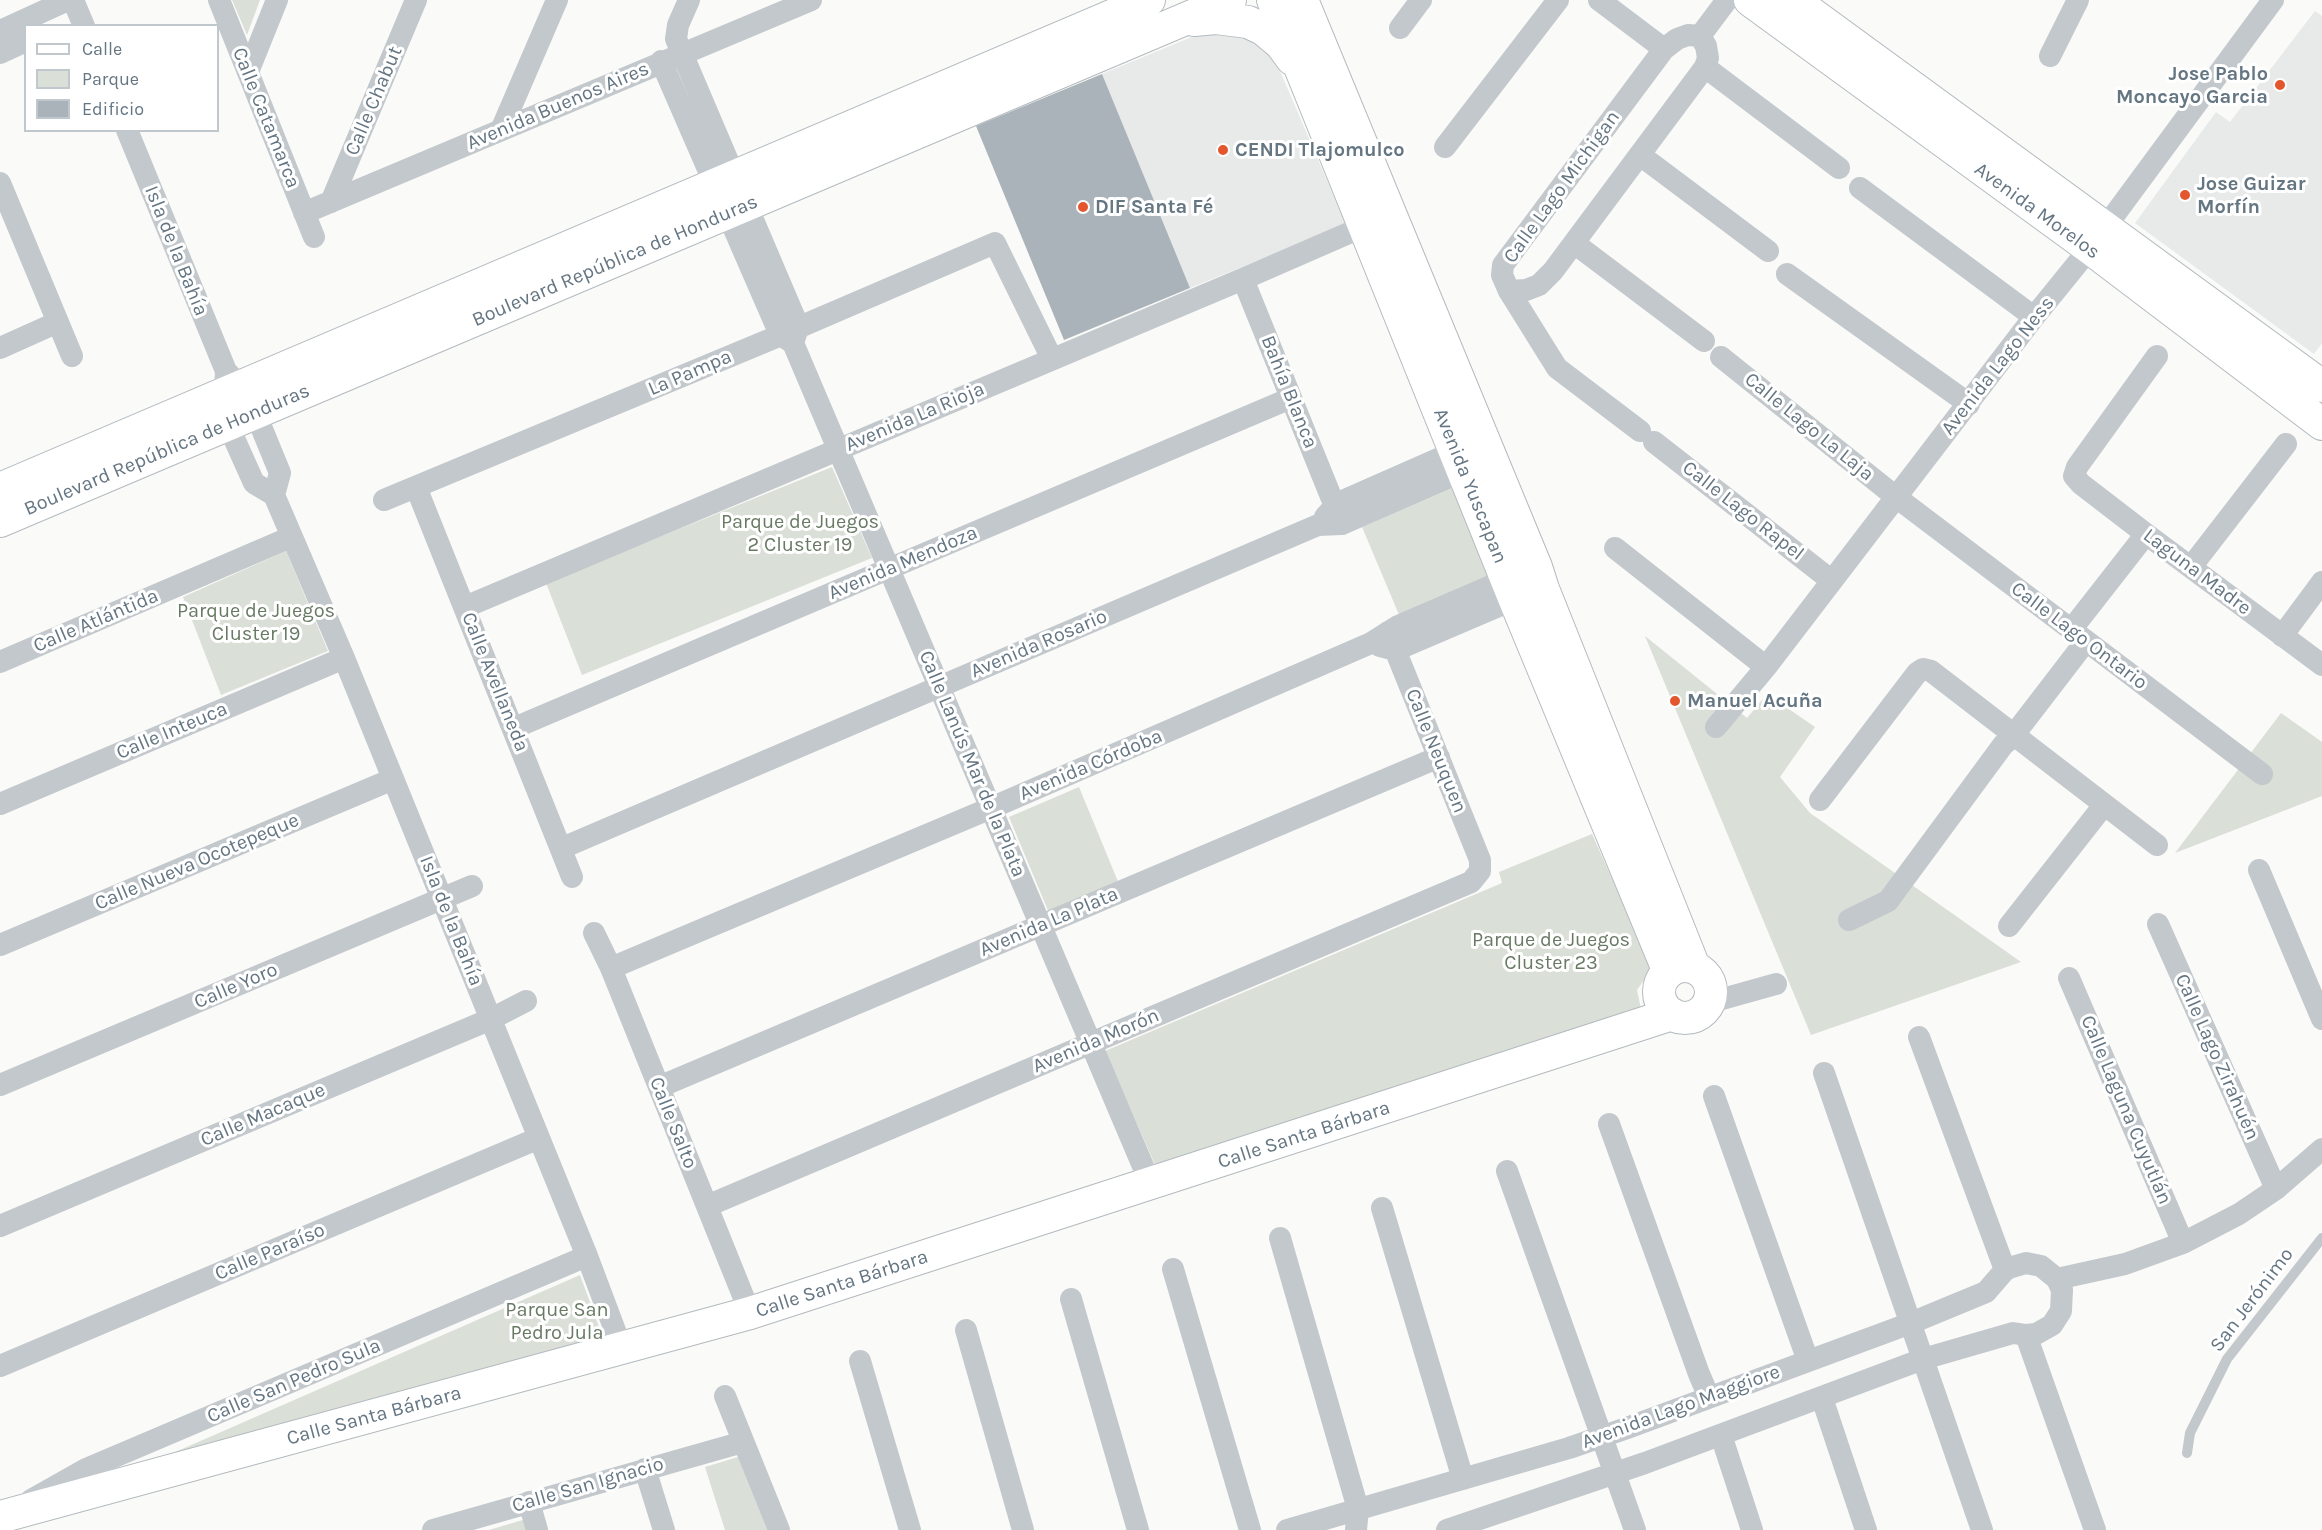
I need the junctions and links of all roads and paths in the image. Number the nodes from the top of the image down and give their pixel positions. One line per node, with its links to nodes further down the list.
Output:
1 (219, 0): 31 (street, Calle Catamarca)
2 (278, 0): 31 (street)
3 (416, 0): 41 (street, Calle Chabut)
4 (557, 0): 33 (street)
5 (689, 0): 29 (street, Calle Lanús Mar de la Plata)
6 (812, 0): 29 (street, Avenida Buenos Aires)
7 (1149, 0): 38 (street, Boulevard República de Honduras)
8 (1230, 0): 19 (street, Boulevard República de Honduras)
9 (1273, 0): 32 (street, Avenida Yuscapan)
10 (1302, 0): 83 (street, Avenida Yuscapan)
11 (1421, 0): 22 (street)
12 (1558, 0): 35 (street)
13 (1599, 0): 26 (street)
14 (1727, 0): 24 (street)
15 (2078, 0): 28 (street)
16 (2273, 0): 46 (street, Avenida Lago Ness)
17 (1774, 4): 46 (street, Avenida Morelos)
18 (73, 14): 20 (street)
19 (1181, 21): 32 (street); 42 (street, Boulevard República de Honduras)
20 (30, 24)
21 (24, 25): 23 (street)
22 (1400, 28)
23 (0, 31)
24 (1700, 36): 26 (street, Calle Lago Michigan); 30 (street)
25 (24, 43): 27 (street)
26 (1664, 49): 51 (street, Calle Lago Michigan)
27 (0, 53)
28 (2050, 56)
29 (671, 57): 33 (street, Avenida Buenos Aires); 38 (street, Calle Lanús Mar de la Plata)
30 (1705, 67): 36 (street, Calle Lago Michigan); 37 (street)
31 (248, 72): 43 (street, Calle Catamarca)
32 (1304, 75): 44 (street, Avenida Yuscapan)
33 (501, 130): 41 (street, Avenida Buenos Aires)
34 (128, 132): 62 (street, Isla de la Bahía)
35 (1445, 147)
36 (1640, 155): 47 (street, Calle Lago Michigan); 48 (street)
37 (1839, 168)
38 (725, 181): 42 (street, Calle Lanús Mar de la Plata); 62 (street, Boulevard República de Honduras)
39 (1860, 188): 52 (street)
40 (3, 197): 53 (street)
41 (331, 202): 43 (street, Avenida Buenos Aires)
42 (738, 209): 54 (street, Calle Lanús Mar de la Plata); 62 (street, Boulevard República de Honduras)
43 (304, 213): 45 (street, Calle Catamarca)
44 (1365, 226): 50 (street, Avenida La Rioja); 68 (street, Avenida Yuscapan)
45 (314, 237)
46 (2098, 238): 52 (street, Avenida Lago Ness); 61 (street, Avenida Morelos); 65 (street, Avenida Morelos)
47 (1574, 243): 51 (street, Calle Lago Michigan); 55 (street)
48 (1768, 251)
49 (1787, 274): 64 (street)
50 (1242, 279): 60 (street, Avenida La Rioja); 63 (street, Bahía Blanca)
51 (1509, 291): 81 (street, Calle Lago Rapel)
52 (2034, 317): 64 (street, Avenida Lago Ness)
53 (58, 322): 56 (street); 57 (street)
54 (791, 336): 60 (street, La Pampa); 67 (street, Calle Lanús Mar de la Plata); 69 (street, La Pampa)
55 (1704, 341)
56 (0, 348)
57 (72, 356)
58 (2157, 356): 76 (street, Laguna Madre)
59 (1721, 357): 72 (street, Calle Lago La Laja)
60 (1052, 359): 67 (street, Avenida La Rioja)
61 (2322, 386)
62 (235, 398): 70 (street, Boulevard República de Honduras); 71 (street, Isla de la Bahía); 71 (street, Isla de la Bahía); 75 (street, Boulevard República de Honduras)
63 (1291, 399): 74 (street, Bahía Blanca); 80 (street, Avenida Mendoza)
64 (1968, 404): 72 (street, Avenida Lago Ness)
65 (2322, 424)
66 (2286, 444): 79 (street)
67 (838, 450): 80 (street, Calle Lanús Mar de la Plata); 84 (street, Avenida La Rioja)
68 (1460, 461): 74 (street, Avenida Rosario); 83 (street, Avenida Yuscapan)
69 (416, 487): 73 (street, La Pampa); 84 (street, Calle Avellaneda)
70 (0, 489)
71 (274, 495): 77 (street, Isla de la Bahía)
72 (1896, 497): 81 (street, Avenida Lago Ness); 85 (street, Calle Lago Ontario)
73 (384, 501)
74 (1339, 515): 92 (street, Avenida Rosario)
75 (0, 521)
76 (2146, 534): 79 (street, Laguna Madre); 85 (street)
77 (291, 537): 88 (street, Isla de la Bahía); 89 (street, Calle Atlántida)
78 (1615, 548): 91 (street)
79 (2191, 567): 86 (street, Laguna Madre)
80 (889, 569): 92 (street, Calle Lanús Mar de la Plata); 94 (street, Avenida Mendoza)
81 (1832, 581): 91 (street, Avenida Lago Ness)
82 (2322, 582): 86 (street)
83 (1525, 583): 87 (street, Avenida Córdoba); 117 (street, Avenida Yuscapan)
84 (465, 607): 94 (street, Calle Avellaneda)
85 (2078, 635): 95 (street); 97 (street, Calle Lago Ontario)
86 (2282, 636): 90 (street, Laguna Madre)
87 (1385, 642): 96 (street, Calle Neuquen); 102 (street, Avenida Córdoba)
88 (344, 658): 98 (street, Isla de la Bahía); 100 (street, Calle Inteuca)
89 (0, 662)
90 (2322, 665)
91 (1766, 668): 93 (street, Avenida Lago Ness)
92 (939, 687): 102 (street, Calle Lanús Mar de la Plata); 104 (street, Avenida Rosario)
93 (1716, 727)
94 (514, 728): 104 (street, Calle Avellaneda)
95 (2013, 736): 99 (street); 101 (street); 110 (street)
96 (1439, 757): 106 (street, Calle Neuquen); 112 (street, Avenida La Plata)
97 (2262, 774)
98 (393, 779): 109 (street, Isla de la Bahía); 115 (street, Calle Nueva Ocotepeque)
99 (1820, 801)
100 (0, 804)
101 (2104, 805): 103 (street); 113 (street)
102 (990, 808): 112 (street, Calle Lanús Mar de la Plata); 116 (street, Avenida Córdoba)
103 (2157, 845)
104 (562, 848): 107 (street, Calle Avellaneda)
105 (2259, 870): 124 (street)
106 (1480, 871): 126 (street, Avenida Morón)
107 (572, 877)
108 (472, 886): 109 (street, Calle Yoro)
109 (442, 900): 123 (street, Isla de la Bahía); 128 (street, Calle Yoro)
110 (1850, 920)
111 (2158, 924): 136 (street, Calle Lago Zirahuén)
112 (1040, 926): 126 (street, Calle Lanús Mar de la Plata); 129 (street, Avenida La Plata)
113 (2009, 926)
114 (594, 933): 116 (street, Calle Salto)
115 (0, 945)
116 (611, 968): 129 (street, Calle Salto)
117 (1681, 970): 121 (street); 122 (street)
118 (2069, 978): 142 (street, Calle Laguna Cuyutlán)
119 (1776, 984): 121 (street)
120 (526, 1001): 123 (street, Calle Macaque)
121 (1708, 1003): 122 (street)
122 (1672, 1014): 135 (street, Calle Santa Bárbara)
123 (491, 1019): 132 (street, Isla de la Bahía); 139 (street, Calle Macaque)
124 (2322, 1019)
125 (1919, 1037): 145 (street)
126 (1090, 1044): 135 (street, Calle Lanús Mar de la Plata); 137 (street, Avenida Morón)
127 (1824, 1073): 149 (street)
128 (0, 1085)
129 (659, 1087): 137 (street, Calle Salto)
130 (1714, 1096): 155 (street)
131 (1609, 1124): 158 (street)
132 (539, 1138): 143 (street, Isla de la Bahía); 156 (street, Calle Paraíso)
133 (2322, 1149): 136 (street)
134 (1507, 1171): 161 (street)
135 (1151, 1185): 148 (street, Calle Santa Bárbara)
136 (2276, 1189): 142 (street)
137 (707, 1206): 148 (street, Calle Salto)
138 (1382, 1208): 166 (street)
139 (0, 1227)
140 (1280, 1238): 169 (street)
141 (2322, 1238): 163 (lane, San Jerónimo)
142 (2183, 1243): 146 (street)
143 (587, 1256): 152 (street, Isla de la Bahía); 168 (street, Calle San Pedro Sula)
144 (1173, 1269): 178 (street)
145 (2006, 1270): 146 (street); 149 (street, Avenida Lago Maggiore)
146 (2057, 1279): 151 (street, Avenida Lago Maggiore)
147 (1071, 1299): 177 (street)
148 (750, 1313): 152 (street, Calle Santa Bárbara)
149 (1911, 1323): 153 (street); 155 (street, Avenida Lago Maggiore)
150 (966, 1330): 176 (street)
151 (2026, 1335): 153 (street, Avenida Lago Maggiore); 185 (street)
152 (622, 1349): 168 (street, Calle Santa Bárbara)
153 (1923, 1359): 159 (street, Avenida Lago Maggiore); 184 (street)
154 (860, 1361): 175 (street)
155 (1808, 1361): 158 (street, Avenida Lago Maggiore)
156 (0, 1366)
157 (725, 1396): 162 (street)
158 (1709, 1397): 161 (street, Avenida Lago Maggiore)
159 (1822, 1398): 160 (street, Avenida Lago Maggiore); 183 (street)
160 (1720, 1435): 165 (street, Avenida Lago Maggiore); 182 (street)
161 (1601, 1437): 165 (street); 166 (street, Avenida Lago Maggiore)
162 (743, 1442): 164 (street, Calle San Ignacio); 174 (street)
163 (2187, 1453)
164 (645, 1468): 167 (street, Calle San Ignacio); 173 (street)
165 (1615, 1473): 170 (street, Avenida Lago Maggiore); 181 (street)
166 (1463, 1479): 169 (street, Avenida Lago Maggiore)
167 (529, 1502): 171 (street, Calle San Ignacio); 172 (street)
168 (2, 1511)
169 (1357, 1520): 179 (street, Avenida Lago Maggiore)
170 (1499, 1522): 180 (street, Avenida Lago Maggiore)
171 (432, 1530)
172 (537, 1530)
173 (664, 1530)
174 (779, 1530)
175 (910, 1530)
176 (1023, 1530)
177 (1138, 1530)
178 (1250, 1530)
179 (1287, 1530)
180 (1447, 1530)
181 (1635, 1530)
182 (1752, 1530)
183 (1866, 1530)
184 (1982, 1530)
185 (2095, 1530)

